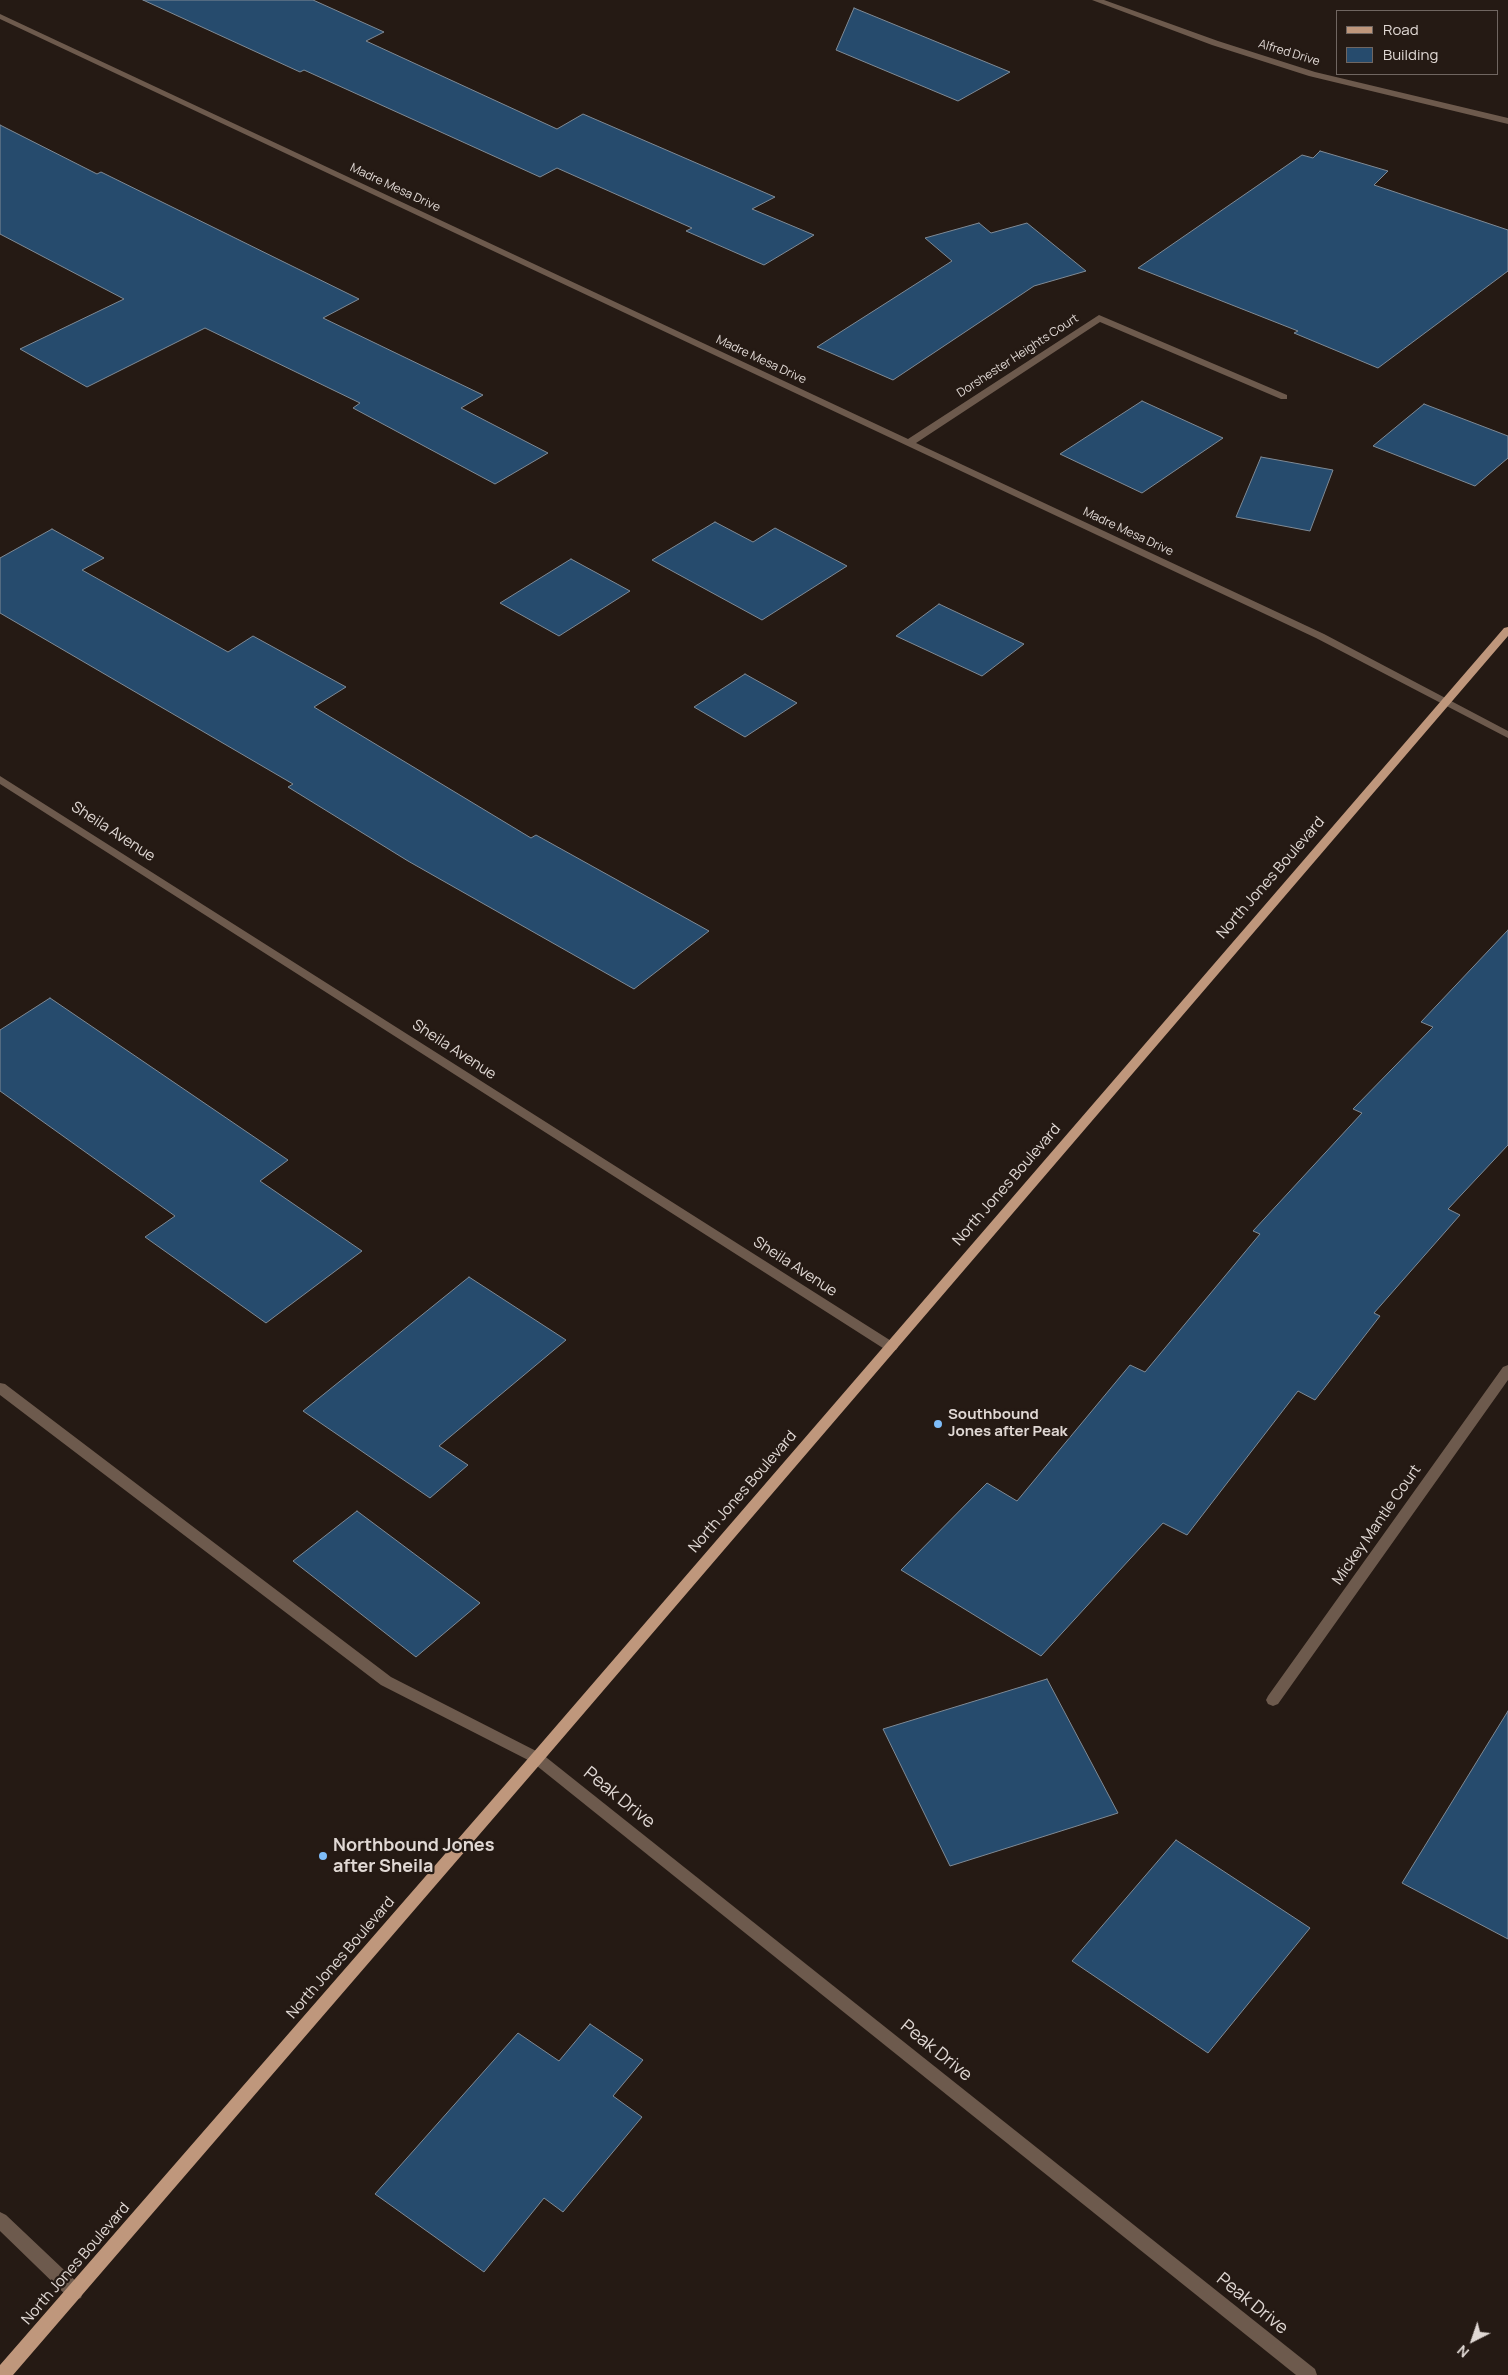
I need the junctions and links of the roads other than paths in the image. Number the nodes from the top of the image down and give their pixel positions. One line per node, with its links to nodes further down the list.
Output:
1 (1096, 0): 3 (street, Alfred Drive)
2 (0, 16): 5 (street, Madre Mesa Drive)
3 (1508, 121)
4 (1284, 397): 5 (street, Dorshester Heights Court)
5 (909, 443): 7 (street, Madre Mesa Drive)
6 (1508, 630): 7 (main road, North Jones Boulevard)
7 (1444, 702): 8 (street, Madre Mesa Drive); 10 (main road, North Jones Boulevard)
8 (1508, 735)
9 (0, 779): 10 (street, Sheila Avenue)
10 (891, 1347): 14 (main road, North Jones Boulevard)
11 (1508, 1370): 13 (street, Mickey Mantle Court)
12 (0, 1388): 14 (street, Peak Drive)
13 (1273, 1700)
14 (537, 1758): 16 (main road, North Jones Boulevard); 18 (street, Peak Drive)
15 (0, 2220): 16 (street)
16 (75, 2292): 17 (main road, North Jones Boulevard)
17 (2, 2375)
18 (1309, 2375)

